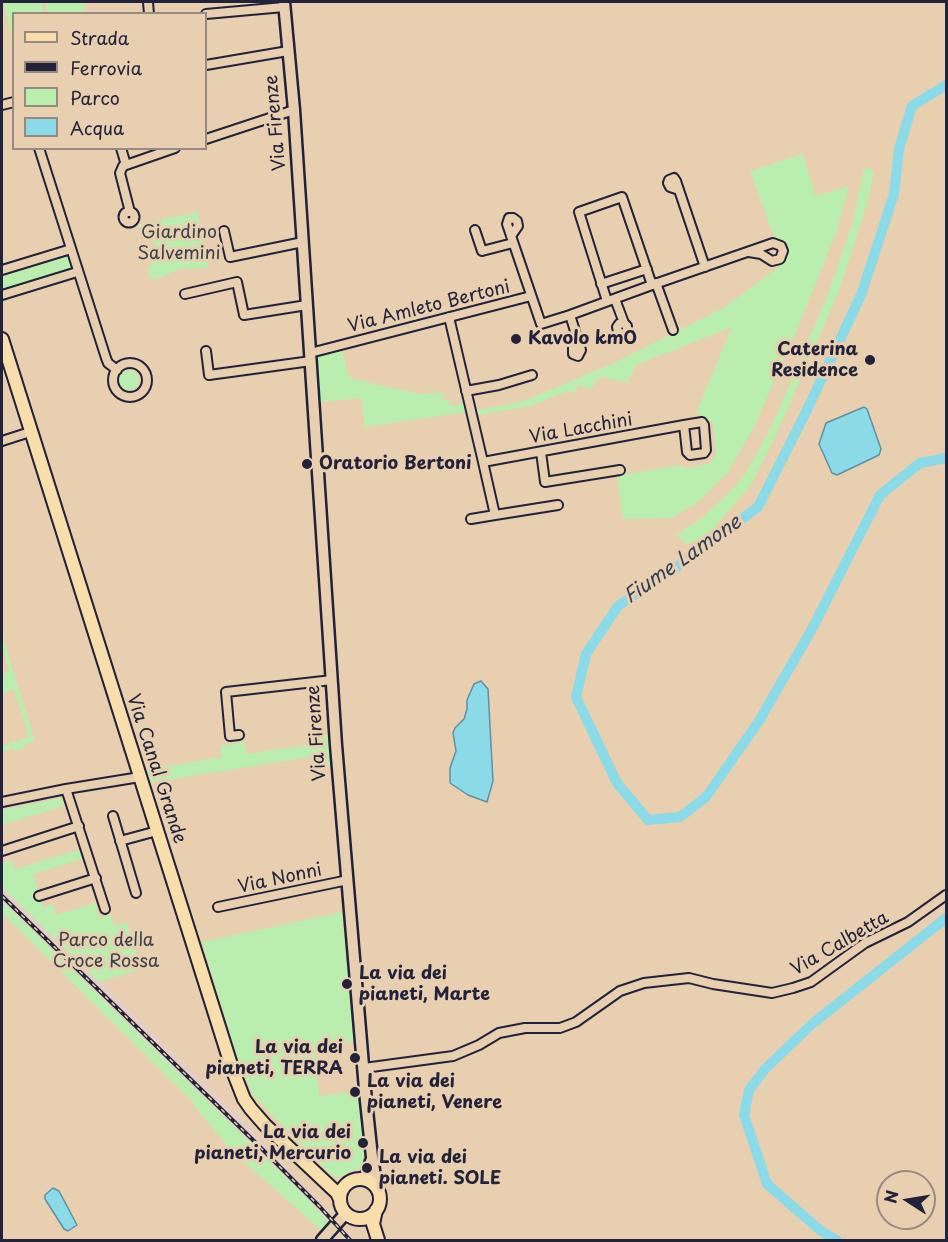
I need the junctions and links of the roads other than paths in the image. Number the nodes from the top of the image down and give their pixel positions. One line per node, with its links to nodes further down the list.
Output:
1 (284, 4): 2 (street); 4 (street, Via Firenze)
2 (259, 5): 3 (street)
3 (207, 14)
4 (288, 51): 5 (street); 6 (street, Via Firenze)
5 (207, 65)
6 (294, 110): 7 (street); 16 (street, Via Firenze)
7 (207, 138)
8 (40, 150): 17 (street)
9 (122, 150): 11 (street)
10 (169, 150): 11 (street)
11 (126, 165): 13 (street)
12 (679, 190): 19 (street)
13 (130, 212)
14 (475, 230): 27 (street)
15 (224, 231): 16 (street)
16 (303, 242): 29 (street, Via Firenze)
17 (71, 249): 21 (street); 22 (street)
18 (748, 252): 18 (street, Via Amleto Bertoni); 19 (street, Via Amleto Bertoni)
19 (705, 267): 24 (street, Via Amleto Bertoni)
20 (647, 269): 23 (street); 23 (street); 24 (street)
21 (2, 270)
22 (77, 272): 26 (street); 39 (street)
23 (601, 284): 28 (street)
24 (654, 284): 28 (street, Via Amleto Bertoni); 33 (street)
25 (185, 294): 29 (street)
26 (2, 295)
27 (531, 296): 30 (street, Via Amleto Bertoni); 31 (street, Via Amleto Bertoni)
28 (611, 300): 30 (street, Via Amleto Bertoni); 32 (street)
29 (307, 305): 37 (street, Via Firenze)
30 (570, 315): 35 (street)
31 (449, 317): 37 (street, Via Amleto Bertoni); 41 (street)
32 (624, 323)
33 (674, 330)
34 (2, 339): 38 (main road, Via Canal Grande)
35 (580, 348)
36 (206, 351): 37 (street, Via Amleto Bertoni)
37 (310, 357): 51 (street, Via Firenze)
38 (6, 370): 43 (main road, Via Canal Grande)
39 (117, 370): 39 (street)
40 (532, 375): 41 (street)
41 (466, 391): 46 (street)
42 (684, 426): 42 (street, Via Lacchini); 45 (street, Via Lacchini)
43 (30, 432): 44 (street); 53 (main road, Via Canal Grande)
44 (2, 441)
45 (541, 452): 46 (street, Via Lacchini); 47 (street)
46 (483, 462): 49 (street)
47 (620, 471)
48 (558, 505): 49 (street)
49 (495, 515): 50 (street)
50 (471, 519)
51 (332, 680): 52 (street); 62 (street, Via Firenze)
52 (231, 736)
53 (140, 777): 54 (street); 58 (main road, Via Canal Grande)
54 (66, 789): 55 (street); 57 (street)
55 (2, 802)
56 (113, 816): 59 (street)
57 (79, 826): 60 (street); 61 (street)
58 (157, 831): 59 (street); 71 (main road, Via Canal Grande)
59 (120, 841): 63 (street)
60 (2, 851)
61 (96, 878): 65 (street); 67 (street)
62 (348, 880): 66 (street, Via Nonni); 68 (street, Via Firenze)
63 (136, 892)
64 (946, 895): 68 (street, Via Calbetta)
65 (39, 896)
66 (218, 907)
67 (105, 909)
68 (364, 1068): 69 (street, Via Firenze)
69 (372, 1157): 70 (street, Via Firenze); 73 (street, Via Firenze)
70 (363, 1179): 72 (main road); 73 (main road)
71 (325, 1181): 72 (main road); 74 (main road, Via Canal Grande)
72 (348, 1183): 74 (main road)
73 (377, 1189): 75 (main road)
74 (340, 1199): 76 (main road)
75 (376, 1210): 77 (main road); 79 (main road)
76 (346, 1213): 77 (main road); 78 (street)
77 (358, 1219): 79 (main road)
78 (322, 1240)
79 (377, 1240)

